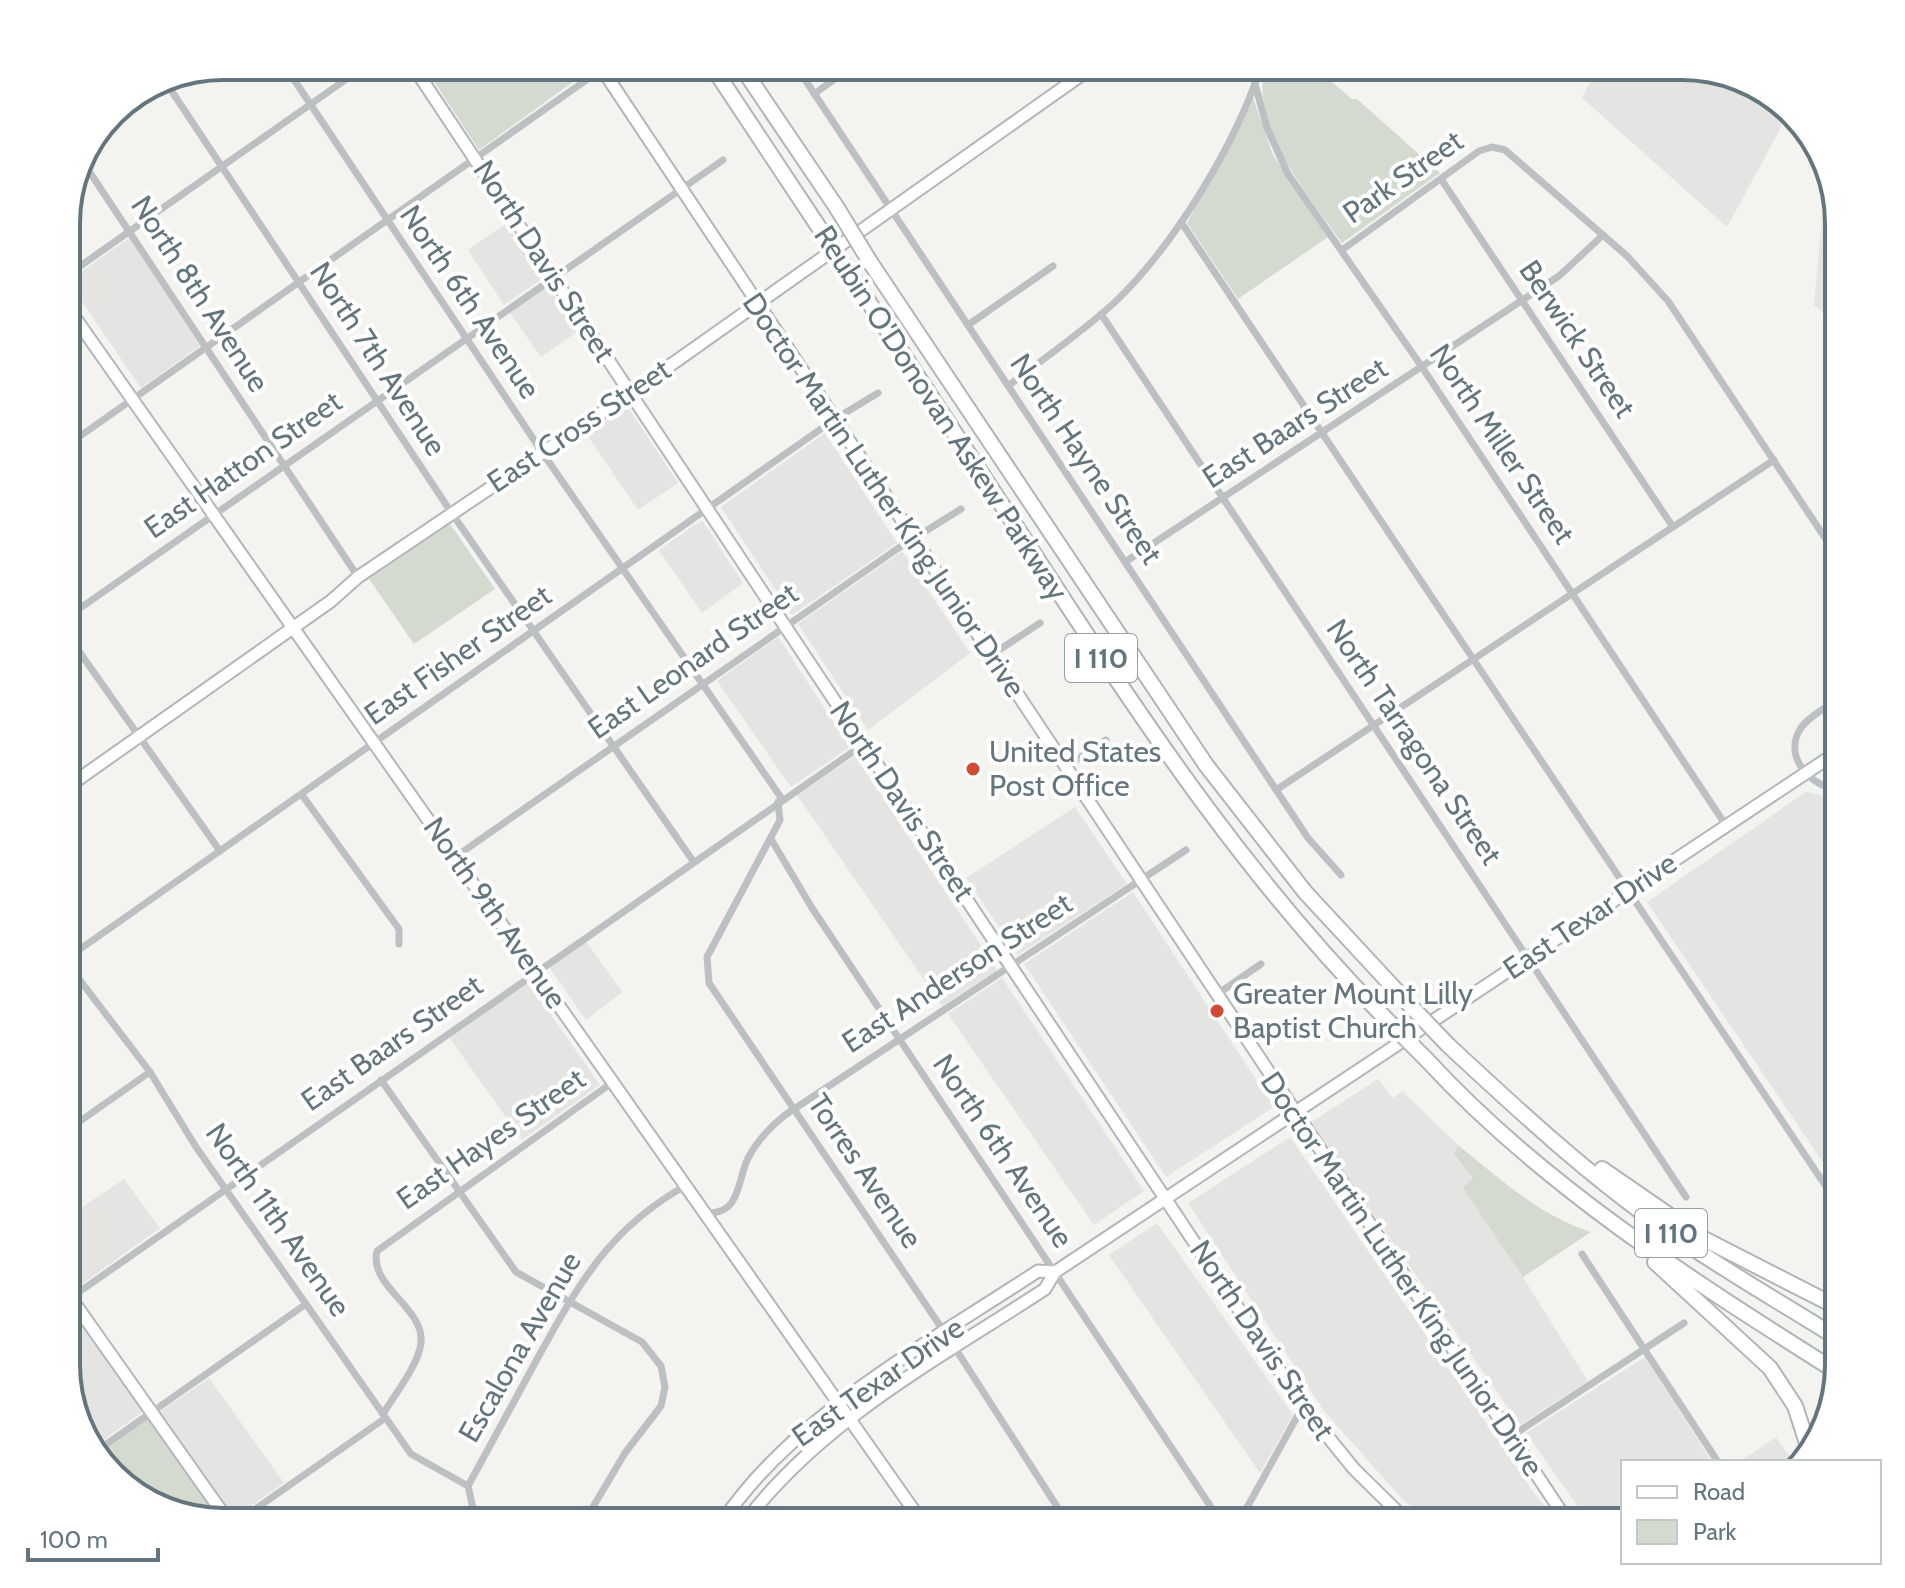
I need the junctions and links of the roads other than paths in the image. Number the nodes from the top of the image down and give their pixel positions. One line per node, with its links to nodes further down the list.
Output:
1 (295, 80): 16 (street, North 6th Avenue)
2 (345, 80): 16 (street)
3 (423, 80): 18 (main road, North Davis Street)
4 (584, 80): 18 (street)
5 (609, 80): 23 (main road, Doctor Martin Luther King Junior Drive)
6 (721, 80): 121 (highway, Reubin O'Donovan Askew Parkway / I 110, bridge)
7 (751, 80): 17 (highway, Reubin O'Donovan Askew Parkway / I 110)
8 (757, 80): 17 (highway)
9 (805, 80): 15 (street, North Hayne Street)
10 (834, 80): 15 (street)
11 (1069, 80): 24 (main road, East Cross Street)
12 (1256, 80): 13 (street)
13 (1255, 84): 26 (street); 29 (street, North Miller Street)
14 (171, 90): 20 (street, North 7th Avenue)
15 (814, 94): 24 (street, North Hayne Street)
16 (311, 104): 20 (street); 25 (street, North 6th Avenue)
17 (786, 132): 111 (highway, Reubin O'Donovan Askew Parkway / I 110, bridge)
18 (476, 158): 25 (street); 32 (main road, North Davis Street)
19 (723, 160): 23 (street, East Hatton Street)
20 (222, 166): 27 (street); 33 (street, North 7th Avenue)
21 (90, 172): 27 (street, North 8th Avenue)
22 (1441, 179): 28 (street, Park Street); 29 (street, Park Street); 34 (street, Berwick Street)
23 (682, 189): 32 (street, East Hatton Street); 35 (main road, Doctor Martin Luther King Junior Drive)
24 (890, 209): 35 (main road, East Cross Street); 38 (street, North Hayne Street)
25 (387, 220): 33 (street); 39 (street, North 6th Avenue)
26 (1181, 222): 36 (street); 48 (street)
27 (130, 231): 30 (street); 40 (street, North 8th Avenue)
28 (1603, 235): 34 (street, East Baars Street); 51 (street)
29 (1342, 250): 41 (street, North Miller Street)
30 (80, 266)
31 (1053, 266): 38 (street)
32 (553, 276): 39 (street, East Hatton Street); 43 (main road, North Davis Street)
33 (299, 283): 40 (street); 46 (street, North 7th Avenue)
34 (1522, 300): 41 (street, East Baars Street); 58 (street, Berwick Street)
35 (757, 303): 43 (main road, East Cross Street); 47 (main road, Doctor Martin Luther King Junior Drive)
36 (1101, 314): 42 (street); 53 (street, North Tarragona Street)
37 (80, 324): 45 (main road, North 9th Avenue)
38 (968, 325): 42 (street, North Hayne Street)
39 (465, 338): 46 (street, East Hatton Street); 50 (street, North 6th Avenue)
40 (206, 348): 45 (street); 52 (street, North 8th Avenue)
41 (1422, 367): 48 (street, East Baars Street); 64 (street, North Miller Street)
42 (1008, 386): 61 (street, North Hayne Street)
43 (631, 393): 50 (main road, East Cross Street); 54 (main road, North Davis Street)
44 (878, 393): 47 (street, East Fisher Street)
45 (134, 399): 49 (street); 57 (main road, North 9th Avenue)
46 (376, 400): 52 (street, East Hatton Street); 56 (street, North 7th Avenue)
47 (835, 419): 54 (street, East Fisher Street); 60 (main road, Doctor Martin Luther King Junior Drive)
48 (1323, 434): 53 (street, East Baars Street); 72 (street)
49 (80, 436)
50 (542, 452): 56 (main road, East Cross Street); 62 (street, North 6th Avenue)
51 (1774, 460): 58 (street); 59 (street)
52 (284, 465): 57 (street, East Hatton Street); 63 (street, North 8th Avenue)
53 (1224, 498): 61 (street, East Baars Street); 75 (street, North Tarragona Street)
54 (708, 509): 62 (street, East Fisher Street); 67 (main road, North Davis Street)
55 (961, 509): 60 (street, East Leonard Street)
56 (451, 512): 63 (main road, East Cross Street); 69 (street, North 7th Avenue)
57 (214, 514): 65 (street, East Hatton Street); 68 (main road, North 9th Avenue)
58 (1673, 527): 64 (street)
59 (1825, 538)
60 (913, 539): 67 (street, East Leonard Street); 71 (main road, Doctor Martin Luther King Junior Drive)
61 (1125, 562): 86 (street, North Hayne Street)
62 (622, 570): 69 (street, East Fisher Street); 73 (street, North 6th Avenue)
63 (358, 577): 68 (main road, East Cross Street)
64 (1572, 593): 72 (street); 89 (street, North Miller Street)
65 (80, 608)
66 (1040, 623): 71 (street)
67 (786, 625): 73 (street, East Leonard Street); 79 (main road, North Davis Street)
68 (294, 626): 76 (main road, East Cross Street); 78 (main road, North 9th Avenue)
69 (534, 632): 78 (street, East Fisher Street); 80 (street, North 7th Avenue)
70 (80, 653): 76 (street)
71 (990, 656): 82 (main road, Doctor Martin Luther King Junior Drive)
72 (1472, 659): 75 (street); 97 (street)
73 (703, 684): 80 (street, East Leonard Street); 88 (street, North 6th Avenue)
74 (1825, 710): 83 (street)
75 (1374, 724): 86 (street); 100 (street, North Tarragona Street)
76 (139, 737): 84 (main road, East Cross Street); 92 (street)
77 (1106, 740): 82 (street)
78 (375, 743): 87 (street, East Fisher Street); 93 (main road, North 9th Avenue)
79 (864, 744): 88 (street, East Baars Street); 102 (main road, North Davis Street)
80 (613, 747): 93 (street, East Leonard Street); 94 (street, North 7th Avenue)
81 (1825, 760): 83 (main road, East Texar Drive)
82 (1066, 767): 96 (main road, Doctor Martin Luther King Junior Drive)
83 (1805, 773): 85 (street); 89 (main road, East Texar Drive)
84 (80, 778)
85 (1825, 787)
86 (1276, 790): 95 (street, North Hayne Street)
87 (302, 795): 92 (street, East Fisher Street); 98 (street)
88 (780, 800): 90 (street); 94 (street, East Baars Street)
89 (1725, 824): 97 (main road, East Texar Drive)
90 (771, 839): 106 (street, North 6th Avenue); 110 (street, Torres Avenue)
91 (1186, 850): 96 (street, East Anderson Street)
92 (220, 851): 99 (street, East Fisher Street)
93 (455, 857): 103 (main road, North 9th Avenue)
94 (693, 861): 103 (street, East Baars Street)
95 (1341, 875)
96 (1140, 881): 102 (street, East Anderson Street); 105 (main road, Doctor Martin Luther King Junior Drive)
97 (1629, 891): 100 (main road, East Texar Drive); 115 (street)
98 (399, 944)
99 (80, 951)
100 (1528, 958): 112 (main road, East Texar Drive); 118 (street, North Tarragona Street)
101 (1261, 964): 105 (street)
102 (1012, 966): 106 (street, East Anderson Street); 119 (main road, North Davis Street)
103 (535, 971): 108 (street, East Baars Street); 109 (main road, North 9th Avenue)
104 (80, 980): 107 (street, North 11th Avenue)
105 (1216, 995): 112 (main road, Doctor Martin Luther King Junior Drive)
106 (900, 1039): 110 (street, East Anderson Street); 123 (street, North 6th Avenue)
107 (150, 1072): 113 (street); 116 (street, North 11th Avenue)
108 (381, 1080): 116 (street, East Baars Street); 117 (street)
109 (613, 1082): 114 (main road, North 9th Avenue); 117 (street, East Hayes Street)
110 (795, 1108): 120 (street, East Anderson Street); 131 (street, Torres Avenue)
111 (1517, 1109): 125 (highway); 130 (highway, Reubin O'Donovan Askew Parkway / I 110)
112 (1295, 1112): 119 (main road, East Texar Drive); 140 (main road, Doctor Martin Luther King Junior Drive)
113 (80, 1121)
114 (687, 1185): 120 (main road, North 9th Avenue); 126 (street, Escalona Avenue)
115 (1825, 1185)
116 (226, 1189): 124 (street, East Baars Street); 127 (street, North 11th Avenue)
117 (458, 1191): 126 (street); 138 (street, East Hayes Street)
118 (1686, 1197)
119 (1166, 1198): 123 (main road, East Texar Drive); 136 (main road, North Davis Street)
120 (707, 1213): 135 (main road, North 9th Avenue)
121 (1641, 1242): 134 (highway, Reubin O'Donovan Askew Parkway / I 110); 141 (highway)
122 (1582, 1254): 133 (street)
123 (1055, 1272): 131 (main road, East Texar Drive); 132 (main road, East Texar Drive); 153 (street, North 6th Avenue)
124 (80, 1288)
125 (1825, 1301)
126 (568, 1302): 144 (street, Escalona Avenue); 148 (street)
127 (306, 1304): 137 (street); 138 (street, North 11th Avenue)
128 (80, 1313): 137 (main road)
129 (1684, 1323): 133 (street)
130 (1825, 1330)
131 (945, 1333): 132 (street, Torres Avenue); 135 (main road, East Texar Drive)
132 (955, 1348): 139 (main road, East Texar Drive); 152 (street, Torres Avenue)
133 (1646, 1350): 140 (street); 143 (street)
134 (1825, 1364)
135 (839, 1404): 139 (main road, North 9th Avenue); 149 (main road, East Texar Drive)
136 (1303, 1406): 154 (street); 155 (main road, North Davis Street)
137 (152, 1412): 142 (street); 145 (main road)
138 (384, 1416): 144 (street, North 11th Avenue); 146 (street)
139 (849, 1418): 150 (main road, East Texar Drive); 151 (main road, North 9th Avenue)
140 (1510, 1437): 156 (main road, Doctor Martin Luther King Junior Drive)
141 (1805, 1438)
142 (105, 1445)
143 (1717, 1460)
144 (468, 1486): 147 (street, Escalona Avenue)
145 (219, 1508)
146 (256, 1508)
147 (473, 1508)
148 (592, 1508)
149 (733, 1508)
150 (757, 1508)
151 (912, 1508)
152 (1058, 1508)
153 (1212, 1508)
154 (1247, 1508)
155 (1394, 1508)
156 (1558, 1508)

